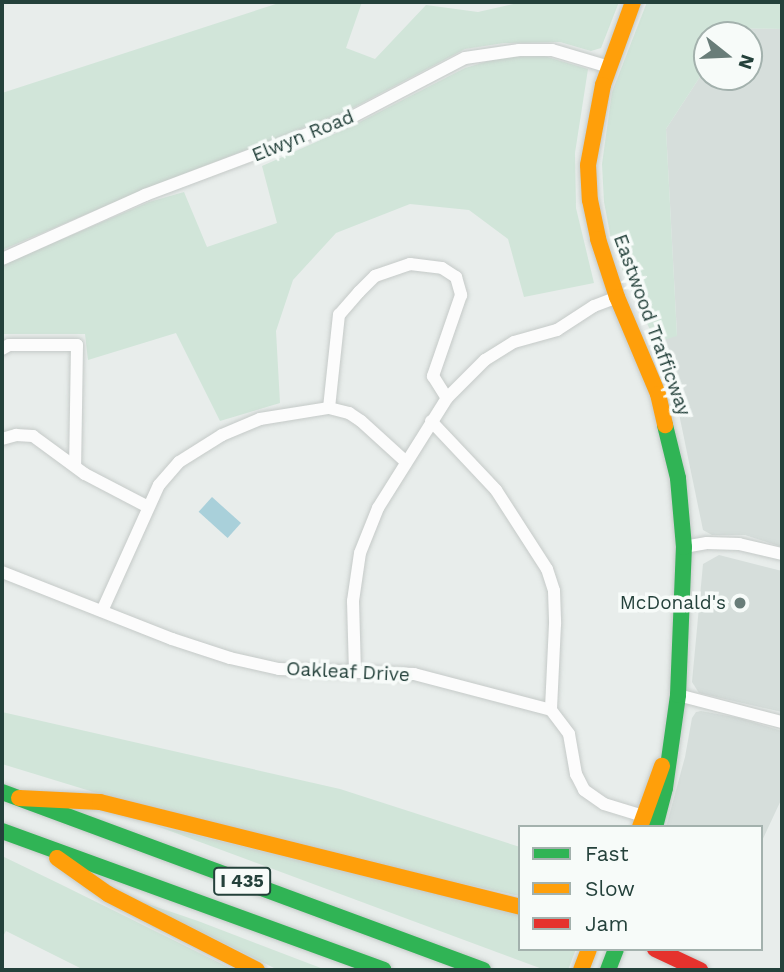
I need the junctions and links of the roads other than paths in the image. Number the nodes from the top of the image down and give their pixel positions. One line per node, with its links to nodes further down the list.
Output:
1 (634, 2): 2 (main road, Eastwood Trafficway)
2 (609, 67): 3 (street, Elwyn Road); 4 (main road, Eastwood Trafficway)
3 (2, 259)
4 (617, 297): 6 (street); 13 (main road, Eastwood Trafficway)
5 (2, 349): 11 (street)
6 (447, 398): 7 (street); 8 (street)
7 (329, 408): 10 (street); 12 (street)
8 (431, 421): 10 (street); 19 (street)
9 (2, 439): 11 (street)
10 (406, 462): 17 (street)
11 (75, 466): 12 (street)
12 (148, 507): 16 (street)
13 (684, 547): 14 (street); 18 (main road, Eastwood Trafficway)
14 (782, 554)
15 (2, 572): 16 (street, Oakleaf Drive)
16 (102, 611): 17 (street, Oakleaf Drive)
17 (355, 672): 19 (street, Oakleaf Drive)
18 (678, 695): 20 (street); 23 (main road, Eastwood Trafficway)
19 (551, 710): 23 (street)
20 (782, 722)
21 (2, 792): 22 (main road, I 435)
22 (19, 798): 26 (main road); 32 (main road, I 435)
23 (646, 823)
24 (2, 831): 25 (main road, I 435)
25 (35, 843): 30 (main road); 31 (main road, I 435)
26 (518, 906)
27 (588, 951): 33 (main road)
28 (616, 951): 34 (main road)
29 (660, 951): 35 (main road)
30 (257, 970)
31 (383, 970)
32 (483, 970)
33 (581, 970)
34 (608, 970)
35 (700, 970)

